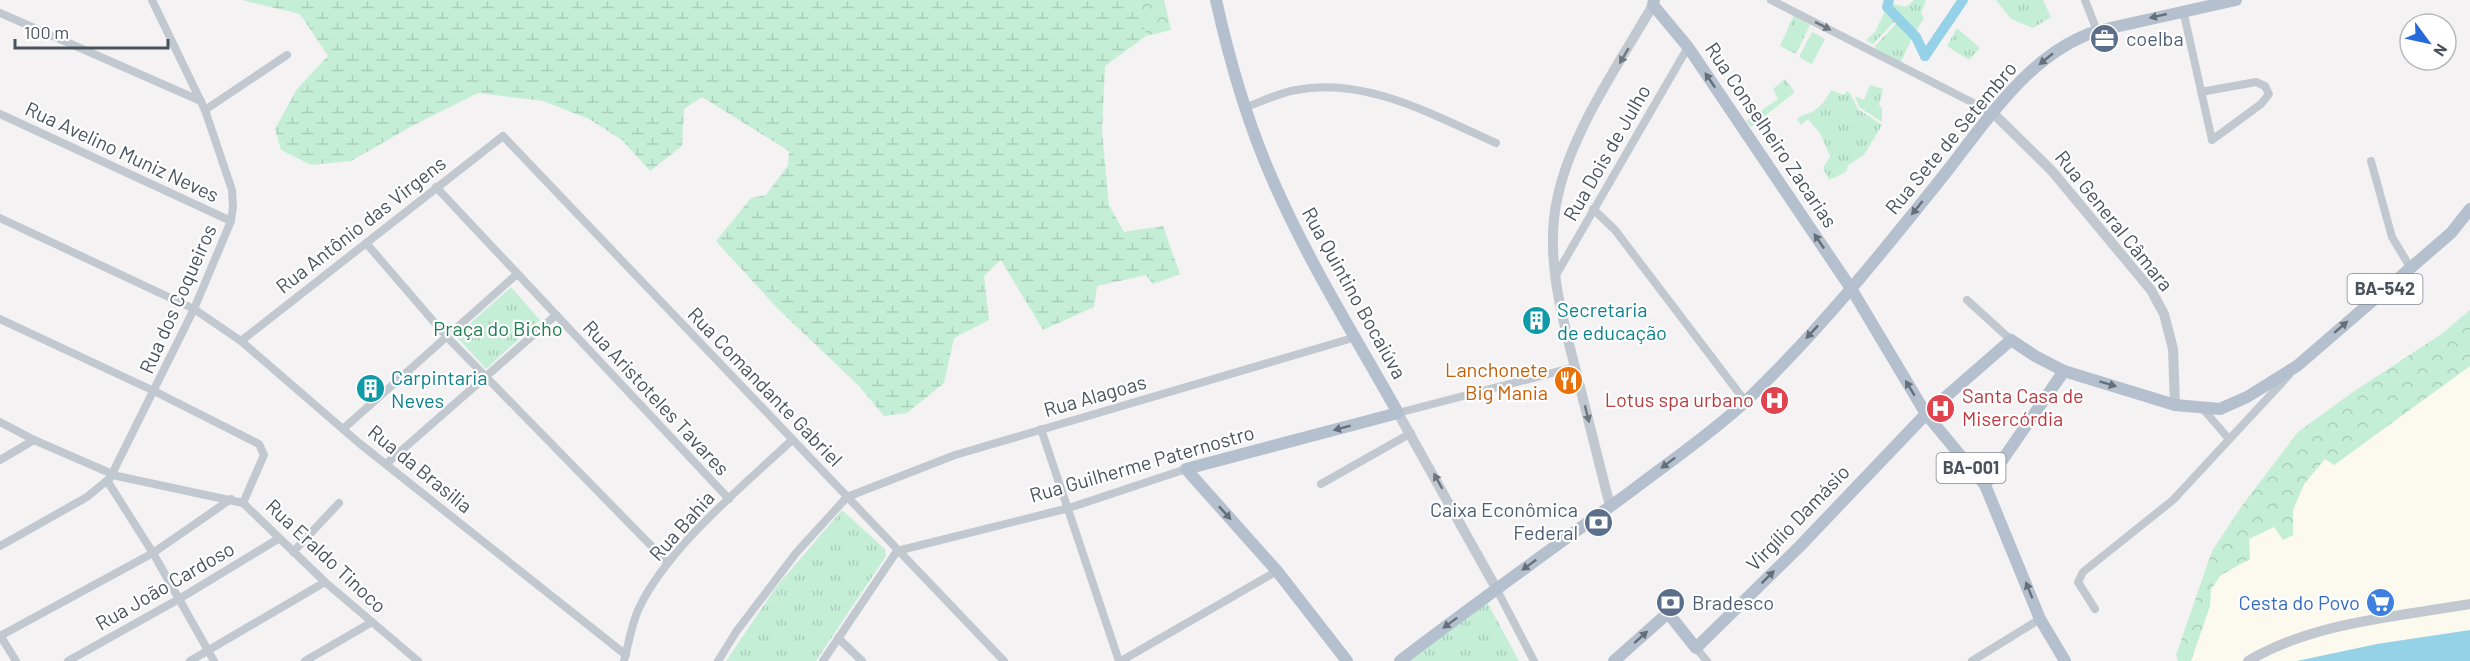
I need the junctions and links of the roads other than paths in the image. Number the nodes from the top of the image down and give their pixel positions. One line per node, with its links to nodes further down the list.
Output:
1 (152, 0): 13 (street, Rua dos Coqueiros)
2 (1216, 0): 14 (main road, Rua Quintino Bocaiúva)
3 (1771, 0): 15 (street, one-way to 15)
4 (2085, 0): 9 (street)
5 (2236, 0): 7 (main road, Rua Sete de Setembro)
6 (1652, 2): 10 (main road, Rua Conselheiro Zacarias / BA-001); 28 (street, one-way to 28)
7 (2183, 10): 9 (main road, Rua Sete de Setembro, one-way to 9); 12 (street)
8 (0, 13): 13 (street)
9 (2097, 31): 15 (main road, Rua Sete de Setembro, one-way to 15)
10 (1688, 47): 21 (street, Rua Dois de Julho); 29 (main road, Rua Conselheiro Zacarias / BA-001, one-way to 10)
11 (287, 55): 13 (street)
12 (2201, 92): 12 (street)
13 (203, 105): 24 (street, Rua dos Coqueiros)
14 (1244, 108): 18 (street); 35 (main road, Rua Quintino Bocaiúva)
15 (1993, 113): 29 (main road, Rua Sete de Setembro, one-way to 29); 44 (street, Rua General Câmara)
16 (0, 114): 24 (street, Rua Avelino Muniz Neves)
17 (503, 136): 20 (street, Rua Antônio das Virgens); 54 (street, Rua Comandante Gabriel)
18 (1497, 143)
19 (2371, 161): 26 (street)
20 (436, 187): 25 (street, Rua Antônio das Virgens); 27 (street, Rua Aristoteles Tavares)
21 (1593, 209): 28 (street, Rua Dois de Julho); 43 (street)
22 (2470, 209): 26 (main road, BA-542)
23 (0, 218): 31 (street, Rua da Brasilia)
24 (231, 221): 31 (street, Rua dos Coqueiros)
25 (366, 243): 34 (street); 37 (street, Rua Antônio das Virgens)
26 (2410, 267): 38 (main road, BA-542, one-way to 26)
27 (518, 274): 32 (street, Rua Aristoteles Tavares); 34 (street)
28 (1556, 275): 39 (street)
29 (1852, 290): 43 (main road, Rua Sete de Setembro, one-way to 43); 47 (main road, BA-001, one-way to 29)
30 (1967, 300): 36 (street)
31 (194, 309): 37 (street, Rua da Brasilia); 42 (street, Rua dos Coqueiros)
32 (555, 315): 41 (street); 63 (street, Rua Aristoteles Tavares)
33 (0, 319): 42 (street)
34 (447, 337): 41 (street); 49 (street)
35 (1356, 337): 46 (main road, Rua Quintino Bocaiúva); 50 (street, Rua Alagoas)
36 (2011, 340): 40 (main road); 47 (main road, Virgílio Damásio)
37 (241, 341): 49 (street, Rua da Brasilia)
38 (2297, 366): 45 (main road, BA-542); 52 (street)
39 (1575, 367): 46 (street); 66 (street, one-way to 66)
40 (2064, 371): 44 (main road, BA-542, one-way to 44); 60 (main road)
41 (485, 377): 56 (street); 73 (street)
42 (154, 391): 58 (street, Rua dos Coqueiros); 65 (street)
43 (1745, 401): 66 (main road, Rua Sete de Setembro, one-way to 66)
44 (2175, 405): 45 (main road, BA-542)
45 (2203, 409): 52 (street)
46 (1398, 413): 51 (street, Rua Quintino Bocaiúva); 57 (main road, Rua Guilherme Paternostro, one-way to 57)
47 (1926, 414): 60 (main road, BA-001); 84 (main road, Virgílio Damásio, one-way to 47)
48 (0, 422): 53 (street, Rua Eraldo Tinoco)
49 (343, 429): 56 (street, Rua da Brasilia)
50 (1041, 429): 61 (street, Rua Alagoas); 67 (street)
51 (1411, 433): 59 (street); 76 (street, Rua Quintino Bocaiúva, one-way to 51)
52 (2229, 439): 79 (street)
53 (34, 440): 55 (street); 58 (street, Rua Eraldo Tinoco)
54 (792, 440): 61 (street, Rua Comandante Gabriel); 63 (street, Rua Bahia)
55 (0, 460)
56 (386, 464): 86 (street, Rua da Brasilia)
57 (1186, 469): 67 (street, Rua Guilherme Paternostro); 74 (main road, one-way to 74)
58 (110, 478): 62 (street, Rua Eraldo Tinoco); 69 (street); 72 (street)
59 (1321, 484)
60 (1985, 485): 80 (main road, BA-001, one-way to 60)
61 (847, 497): 70 (street, Rua Comandante Gabriel); 93 (street)
62 (231, 499): 65 (street, Rua Eraldo Tinoco); 72 (street)
63 (729, 499): 73 (street, Rua Bahia)
64 (339, 502): 71 (street)
65 (243, 503): 68 (street, Rua Eraldo Tinoco)
66 (1610, 506): 76 (main road, Rua Sete de Setembro, one-way to 76)
67 (1069, 508): 70 (street, Rua Guilherme Paternostro); 97 (street)
68 (278, 539): 71 (street, Rua Eraldo Tinoco); 77 (street, Rua João Cardoso)
69 (0, 546)
70 (897, 551): 83 (street); 96 (street, Rua Comandante Gabriel)
71 (293, 552): 75 (street, Rua Eraldo Tinoco)
72 (153, 553): 77 (street); 82 (street)
73 (668, 563): 86 (street, Rua Bahia)
74 (1277, 571): 97 (street); 98 (main road)
75 (325, 582): 81 (street, Rua Eraldo Tinoco); 85 (street)
76 (1496, 588): 99 (main road, Rua Sete de Setembro, one-way to 99); 100 (street)
77 (179, 599): 85 (street); 88 (street, Rua João Cardoso)
78 (2470, 604): 105 (street)
79 (2095, 609)
80 (2040, 619): 103 (street); 104 (main road, BA-001)
81 (372, 622): 91 (street); 92 (street, Rua Eraldo Tinoco)
82 (0, 635): 87 (street)
83 (838, 638): 94 (street); 95 (street)
84 (1696, 648): 101 (main road, one-way to 84); 102 (street)
85 (209, 651): 89 (street); 90 (street)
86 (625, 658)
87 (16, 661)
88 (68, 661)
89 (190, 661)
90 (214, 661)
91 (305, 661)
92 (418, 661)
93 (718, 661)
94 (823, 661)
95 (862, 661)
96 (1004, 661)
97 (1120, 661)
98 (1347, 661)
99 (1400, 661)
100 (1534, 661)
101 (1614, 661)
102 (1707, 661)
103 (1972, 661)
104 (2064, 661)
105 (2248, 661)

